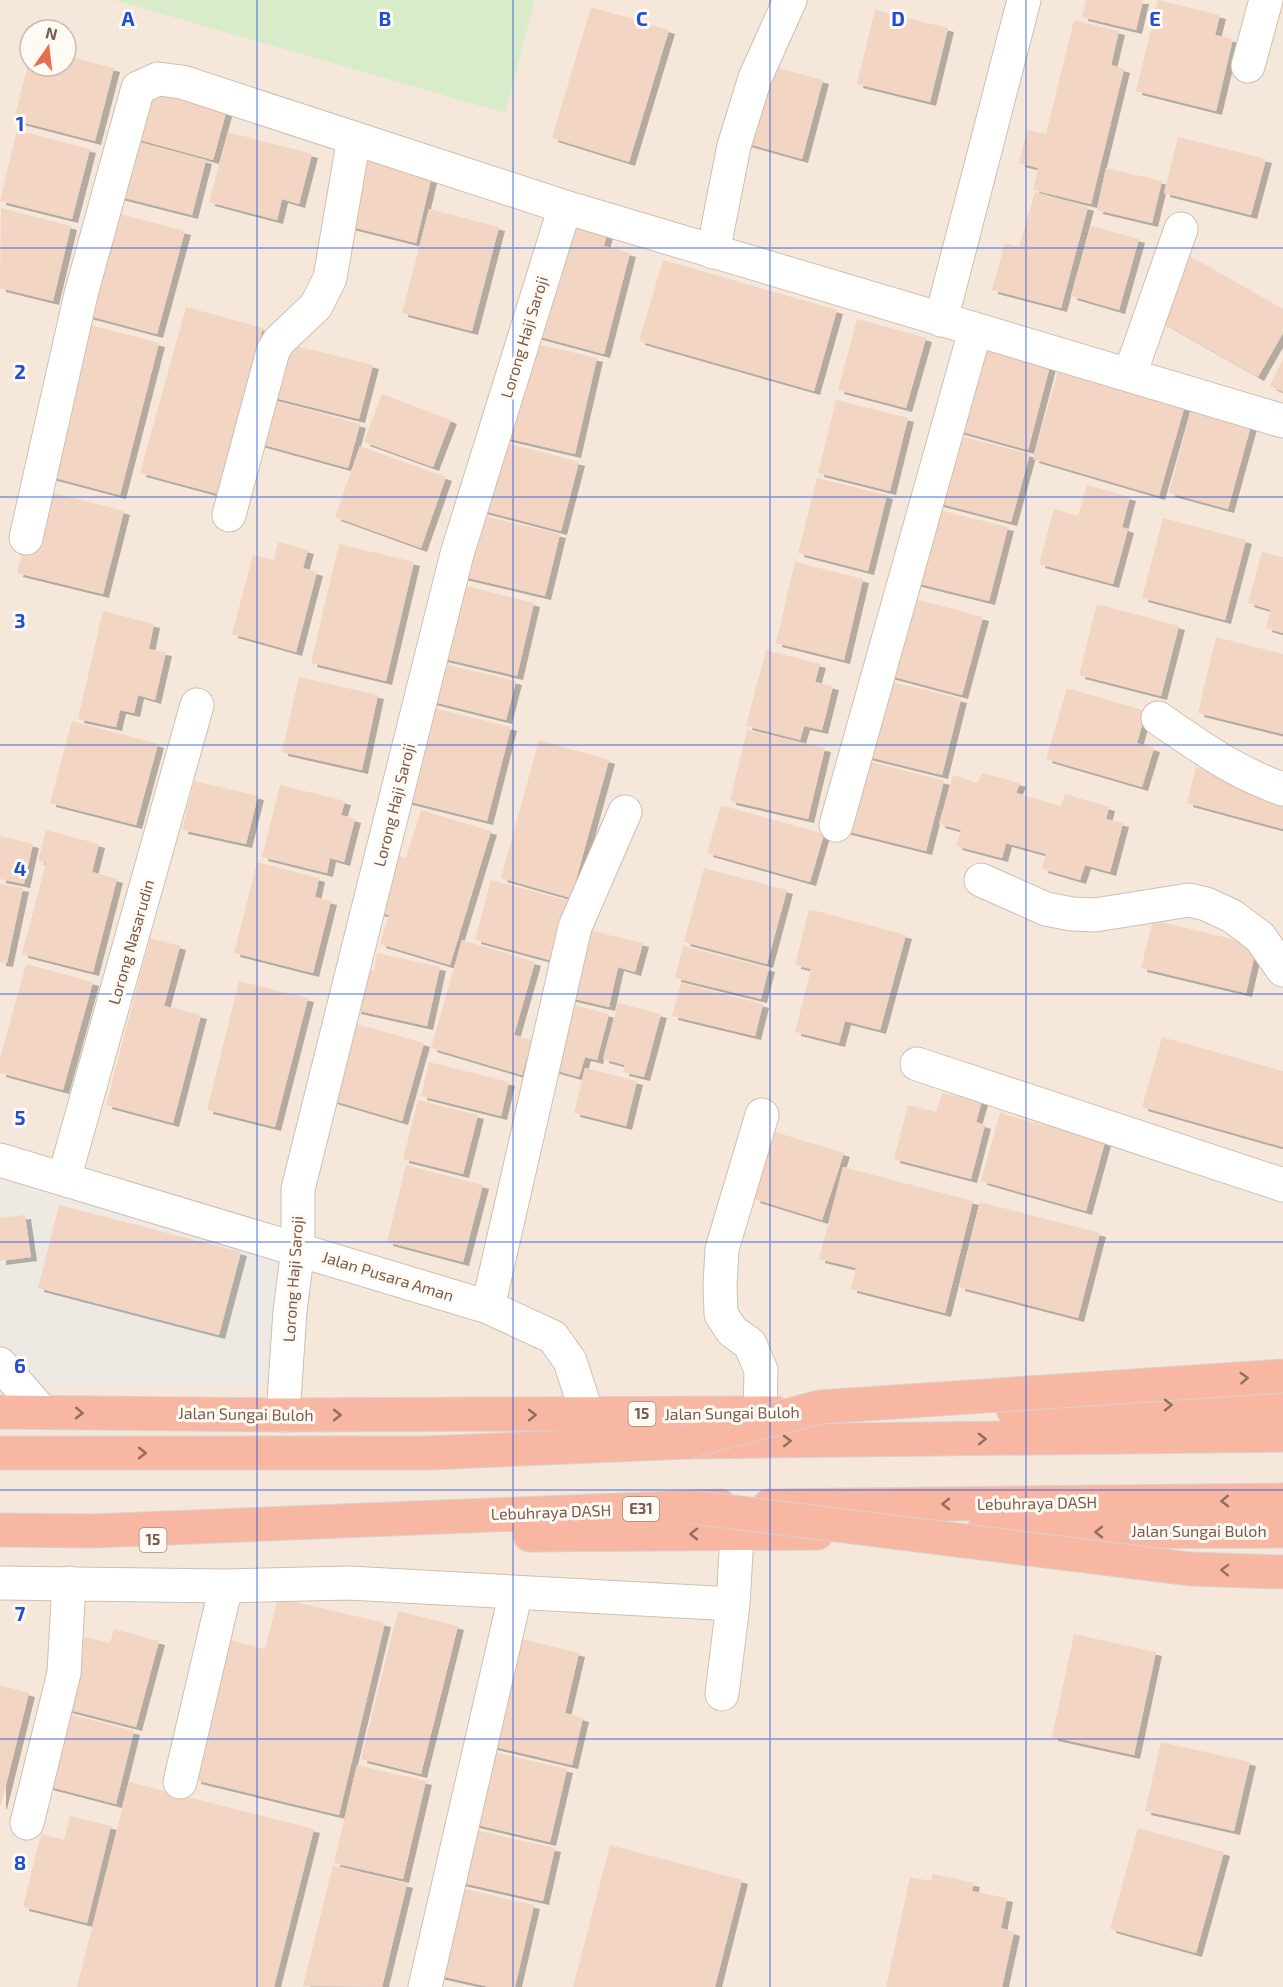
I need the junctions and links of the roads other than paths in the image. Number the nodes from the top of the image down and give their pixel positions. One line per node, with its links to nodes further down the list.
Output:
1 (790, 0): 8 (street)
2 (1023, 0): 9 (street)
3 (1266, 0): 4 (street)
4 (1248, 66)
5 (354, 138): 6 (street); 13 (street); 14 (street)
6 (565, 207): 8 (street); 27 (street, Lorong Haji Saroji)
7 (1181, 229): 11 (street)
8 (713, 252): 9 (street)
9 (941, 320): 10 (street)
10 (975, 331): 11 (street); 19 (street)
11 (1130, 374): 12 (street)
12 (1283, 421)
13 (230, 515)
14 (26, 538)
15 (197, 705): 25 (street, Lorong Nasarudin)
16 (1158, 718): 17 (street)
17 (1283, 789)
18 (625, 812): 28 (street)
19 (836, 825)
20 (981, 880): 21 (street)
21 (1283, 970)
22 (917, 1064): 26 (street)
23 (762, 1115): 34 (street)
24 (0, 1160): 25 (street, Jalan Pusara Aman)
25 (64, 1179): 27 (street, Jalan Pusara Aman)
26 (1283, 1185)
27 (298, 1249): 28 (street, Jalan Pusara Aman); 36 (street, Lorong Haji Saroji)
28 (488, 1307): 35 (street, Jalan Pusara Aman)
29 (0, 1364): 33 (street)
30 (1283, 1376): 38 (highway, one-way to 30, bridge)
31 (1283, 1403): 34 (highway, Jalan Sungai Buloh / 15, one-way to 31)
32 (0, 1412): 33 (highway, Jalan Sungai Buloh / 15)
33 (42, 1412): 36 (highway, Jalan Sungai Buloh / 15, one-way to 36)
34 (760, 1413): 35 (highway, Jalan Sungai Buloh / 15)
35 (587, 1414): 36 (highway, Jalan Sungai Buloh / 15, one-way to 35)
36 (283, 1415)
37 (1283, 1436): 38 (highway, one-way to 37, bridge)
38 (687, 1442): 39 (highway, one-way to 38)
39 (0, 1453)
40 (1283, 1500): 41 (highway, Lebuhraya DASH / E31, one-way to 41, bridge)
41 (692, 1507): 42 (highway, Lebuhraya DASH / E31); 48 (highway, one-way to 41, bridge)
42 (0, 1530)
43 (1248, 1531): 44 (highway, Jalan Sungai Buloh / 15); 45 (highway, Jalan Sungai Buloh / 15, one-way to 45); 47 (highway)
44 (1283, 1531)
45 (737, 1534): 46 (highway, Jalan Sungai Buloh / 15, one-way to 46); 53 (street)
46 (0, 1544)
47 (1283, 1552)
48 (1283, 1572)
49 (0, 1582): 50 (street)
50 (69, 1583): 51 (street); 56 (street)
51 (226, 1586): 52 (street); 55 (street)
52 (516, 1592): 53 (street); 57 (street)
53 (733, 1604): 54 (street)
54 (722, 1694)
55 (180, 1782)
56 (27, 1823)
57 (425, 1987)

